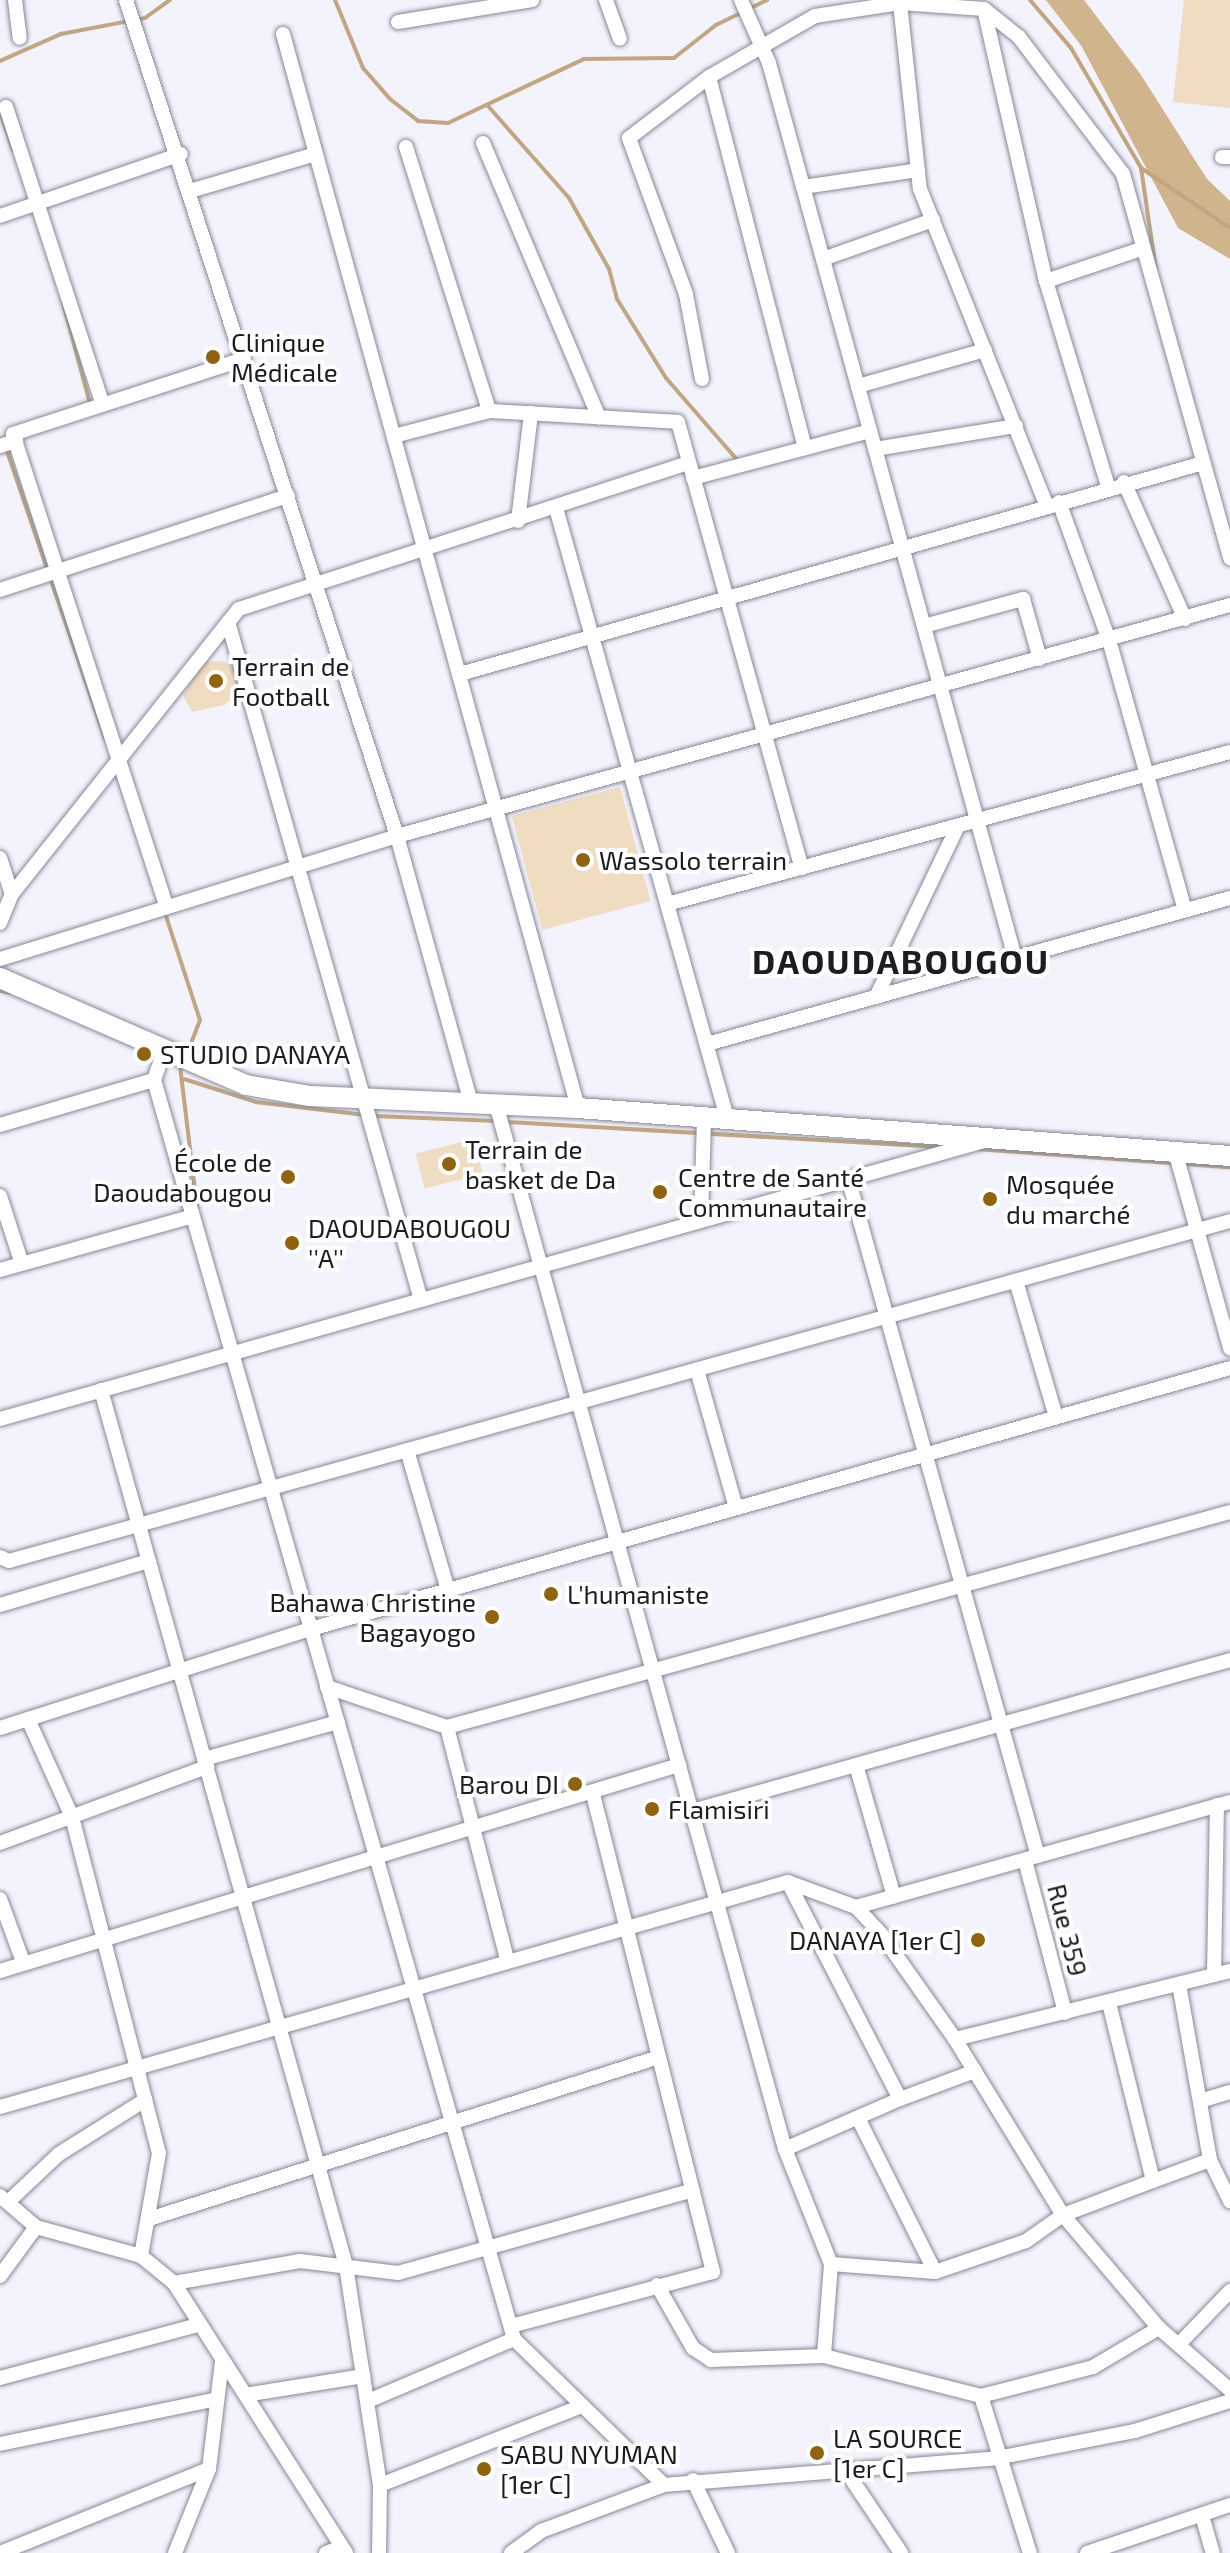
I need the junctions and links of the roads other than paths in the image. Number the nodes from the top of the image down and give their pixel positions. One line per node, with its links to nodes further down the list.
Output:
1 (15, 0): 10 (street)
2 (126, 0): 17 (street)
3 (532, 0): 8 (street)
4 (606, 0): 11 (street)
5 (900, 3): 7 (street); 12 (street); 19 (street)
6 (744, 6): 12 (street)
7 (984, 9): 25 (street); 27 (street)
8 (398, 22)
9 (283, 34): 18 (street)
10 (20, 38)
11 (620, 39)
12 (762, 48): 13 (street); 20 (street)
13 (709, 77): 30 (street); 41 (street)
14 (6, 107): 22 (street)
15 (483, 143): 35 (street)
16 (406, 147): 33 (street)
17 (181, 154): 21 (street); 22 (street)
18 (316, 154): 21 (street); 38 (street)
19 (918, 170): 20 (street); 24 (street)
20 (803, 187): 26 (street)
21 (190, 191): 29 (street)
22 (40, 201): 23 (street); 32 (street)
23 (0, 216)
24 (933, 220): 26 (street); 28 (street)
25 (1144, 248): 27 (street); 44 (street)
26 (823, 259): 31 (street)
27 (1046, 281): 47 (street)
28 (985, 350): 31 (street); 36 (street)
29 (244, 359): 32 (street); 48 (street)
30 (702, 379)
31 (858, 386): 37 (street)
32 (103, 405): 39 (street)
33 (489, 411): 34 (street); 38 (street)
34 (531, 413): 35 (street); 51 (street)
35 (599, 418): 43 (street)
36 (1016, 426): 42 (street); 49 (street)
37 (870, 431): 41 (street); 42 (street)
38 (394, 436): 53 (street)
39 (16, 441): 40 (street); 55 (street)
40 (0, 446)
41 (805, 448): 45 (street)
42 (875, 449): 52 (street)
43 (689, 463): 45 (street); 50 (street)
44 (1203, 463): 46 (street); 54 (street)
45 (693, 478): 58 (street)
46 (1124, 482): 47 (street); 60 (street)
47 (1108, 487): 49 (street)
48 (288, 496): 55 (street); 56 (street)
49 (1053, 504): 52 (street); 64 (street)
50 (556, 508): 51 (street); 63 (street)
51 (518, 521): 53 (street)
52 (903, 551): 58 (street); 62 (street)
53 (426, 552): 56 (street); 66 (street)
54 (1230, 558)
55 (58, 571): 57 (street); 70 (street)
56 (317, 585): 61 (street); 76 (street)
57 (0, 590)
58 (727, 600): 63 (street); 68 (street)
59 (1230, 605): 60 (street)
60 (1185, 619): 64 (street)
61 (228, 622): 70 (street); 78 (street)
62 (924, 626): 65 (street); 67 (street)
63 (592, 638): 66 (street); 71 (street)
64 (1109, 640): 65 (street); 72 (street)
65 (1040, 659): 67 (street)
66 (460, 674): 73 (street)
67 (940, 686): 68 (street); 74 (street)
68 (765, 734): 71 (street); 79 (street)
69 (1230, 752): 72 (street)
70 (121, 757): 80 (street); 83 (street)
71 (630, 772): 73 (street); 82 (street)
72 (1144, 776): 74 (street); 84 (street)
73 (497, 808): 76 (street); 96 (street)
74 (978, 820): 75 (street); 86 (street)
75 (958, 826): 79 (street); 89 (street)
76 (397, 836): 78 (street); 94 (street)
77 (0, 858): 80 (street)
78 (298, 866): 83 (street); 93 (street)
79 (802, 868): 82 (street)
80 (12, 894): 85 (street)
81 (1230, 898): 84 (street)
82 (667, 904): 90 (street)
83 (166, 905): 87 (street)
84 (1185, 910): 86 (street)
85 (0, 923)
86 (1015, 958): 89 (street)
87 (0, 959)
88 (0, 978): 91 (street)
89 (876, 997): 90 (street)
90 (707, 1044): 98 (street)
91 (164, 1051): 92 (street); 93 (street)
92 (154, 1080): 99 (street); 105 (street)
93 (363, 1099): 94 (street); 113 (street)
94 (471, 1103): 95 (street)
95 (496, 1104): 96 (street); 110 (street)
96 (578, 1108): 97 (street)
97 (704, 1116): 98 (street); 106 (street)
98 (727, 1118): 100 (street)
99 (0, 1125)
100 (1003, 1136): 101 (street); 103 (street)
101 (1175, 1151): 102 (street); 108 (street)
102 (1230, 1156)
103 (848, 1178): 106 (street); 114 (street, Rue 359)
104 (0, 1196): 109 (street)
105 (193, 1216): 109 (street); 116 (street)
106 (701, 1220): 110 (street)
107 (1230, 1221): 108 (street)
108 (1198, 1230): 112 (street); 115 (street)
109 (22, 1264): 111 (street)
110 (541, 1265): 113 (street); 120 (street)
111 (0, 1270)
112 (1016, 1281): 114 (street); 121 (street)
113 (421, 1300): 116 (street)
114 (887, 1317): 118 (street); 124 (street, Rue 359)
115 (1230, 1348)
116 (232, 1353): 119 (street); 125 (street)
117 (1230, 1368): 121 (street)
118 (697, 1370): 120 (street); 126 (street)
119 (101, 1390): 122 (street); 128 (street)
120 (579, 1402): 123 (street); 129 (street)
121 (1056, 1417): 124 (street)
122 (0, 1419)
123 (407, 1450): 125 (street); 133 (street)
124 (926, 1454): 126 (street); 132 (street, Rue 359)
125 (271, 1488): 128 (street); 135 (street)
126 (736, 1508): 129 (street)
127 (1230, 1512): 132 (street)
128 (139, 1525): 130 (street); 131 (street)
129 (618, 1542): 133 (street); 138 (street)
130 (0, 1557)
131 (149, 1561): 134 (street); 137 (street)
132 (964, 1588): 138 (street); 142 (street, Rue 359)
133 (448, 1590): 135 (street)
134 (0, 1605)
135 (311, 1629): 137 (street); 139 (street)
136 (1230, 1660): 142 (street)
137 (179, 1670): 140 (street); 145 (street)
138 (654, 1673): 143 (street); 146 (street)
139 (327, 1687): 141 (street); 143 (street)
140 (28, 1719): 144 (street); 151 (street)
141 (338, 1722): 145 (street); 154 (street)
142 (1002, 1724): 147 (street); 155 (street, Rue 359)
143 (447, 1727): 152 (street)
144 (0, 1728)
145 (206, 1763): 151 (street); 157 (street)
146 (679, 1765): 148 (street); 150 (street)
147 (856, 1765): 150 (street); 159 (street)
148 (592, 1792): 152 (street); 162 (street)
149 (1223, 1804): 155 (street); 168 (street)
150 (692, 1811): 158 (street)
151 (72, 1817): 153 (street); 163 (street)
152 (473, 1828): 154 (street); 164 (street)
153 (0, 1843)
154 (376, 1857): 157 (street); 170 (street)
155 (1032, 1858): 159 (street); 172 (street, Rue 359)
156 (788, 1882): 158 (street); 161 (street); 179 (street)
157 (243, 1896): 163 (street); 173 (street)
158 (716, 1897): 162 (street); 185 (street)
159 (894, 1897): 161 (street)
160 (0, 1899): 165 (street)
161 (856, 1907): 174 (street)
162 (626, 1924): 164 (street); 175 (street)
163 (102, 1937): 165 (street); 176 (street)
164 (507, 1959): 170 (street)
165 (23, 1962): 166 (street)
166 (0, 1971)
167 (1230, 1971): 168 (street)
168 (1214, 1975): 169 (street)
169 (1179, 1984): 171 (street); 181 (street)
170 (413, 1986): 173 (street); 184 (street)
171 (1109, 2003): 172 (street); 188 (street)
172 (1065, 2013): 174 (street)
173 (279, 2025): 176 (street); 187 (street)
174 (955, 2039): 177 (street)
175 (659, 2057): 184 (street); 189 (street)
176 (136, 2067): 180 (street); 182 (street)
177 (975, 2071): 179 (street); 192 (street)
178 (1230, 2092): 181 (street)
179 (900, 2099): 183 (street)
180 (145, 2100): 190 (street); 193 (street)
181 (1200, 2101): 186 (street)
182 (0, 2107)
183 (858, 2118): 185 (street); 199 (street)
184 (452, 2121): 187 (street); 195 (street)
185 (785, 2149): 197 (street)
186 (1210, 2160): 188 (street); 191 (street)
187 (318, 2167): 193 (street); 198 (street)
188 (1153, 2181): 192 (street)
189 (693, 2190): 195 (street); 202 (street)
190 (4, 2199): 194 (street)
191 (1230, 2201)
192 (1063, 2215): 199 (street); 205 (street)
193 (149, 2219): 196 (street)
194 (36, 2227): 196 (street); 200 (street)
195 (488, 2252): 198 (street); 206 (street)
196 (141, 2256): 201 (street)
197 (831, 2264): 199 (street); 208 (street)
198 (346, 2266): 201 (street); 210 (street)
199 (935, 2272)
200 (0, 2276)
201 (174, 2283): 204 (street)
202 (657, 2285): 206 (street); 208 (street)
203 (1230, 2291): 207 (street)
204 (198, 2325): 209 (street); 211 (street)
205 (1159, 2328): 207 (street); 214 (street)
206 (512, 2332): 216 (street); 218 (street)
207 (1181, 2342): 212 (street)
208 (824, 2356): 214 (street)
209 (222, 2361): 213 (street); 215 (street)
210 (364, 2376): 213 (street); 216 (street)
211 (0, 2378)
212 (1230, 2390)
213 (251, 2394): 229 (street)
214 (981, 2396): 220 (street)
215 (212, 2400): 219 (street); 221 (street)
216 (368, 2401): 224 (street)
217 (1230, 2401): 220 (street)
218 (579, 2407): 224 (street); 225 (street)
219 (0, 2444)
220 (997, 2458): 222 (street); 237 (street)
221 (209, 2469): 228 (street); 231 (street)
222 (846, 2471): 223 (street); 236 (street)
223 (693, 2480): 225 (street); 235 (street)
224 (380, 2485): 233 (street)
225 (664, 2485): 234 (street)
226 (1230, 2505): 227 (street)
227 (1203, 2519): 238 (street); 239 (street)
228 (27, 2548): 230 (street)
229 (344, 2550): 232 (street)
230 (0, 2553)
231 (175, 2553)
232 (326, 2553)
233 (379, 2553)
234 (511, 2553)
235 (728, 2553)
236 (901, 2553)
237 (1030, 2553)
238 (1087, 2553)
239 (1213, 2553)

